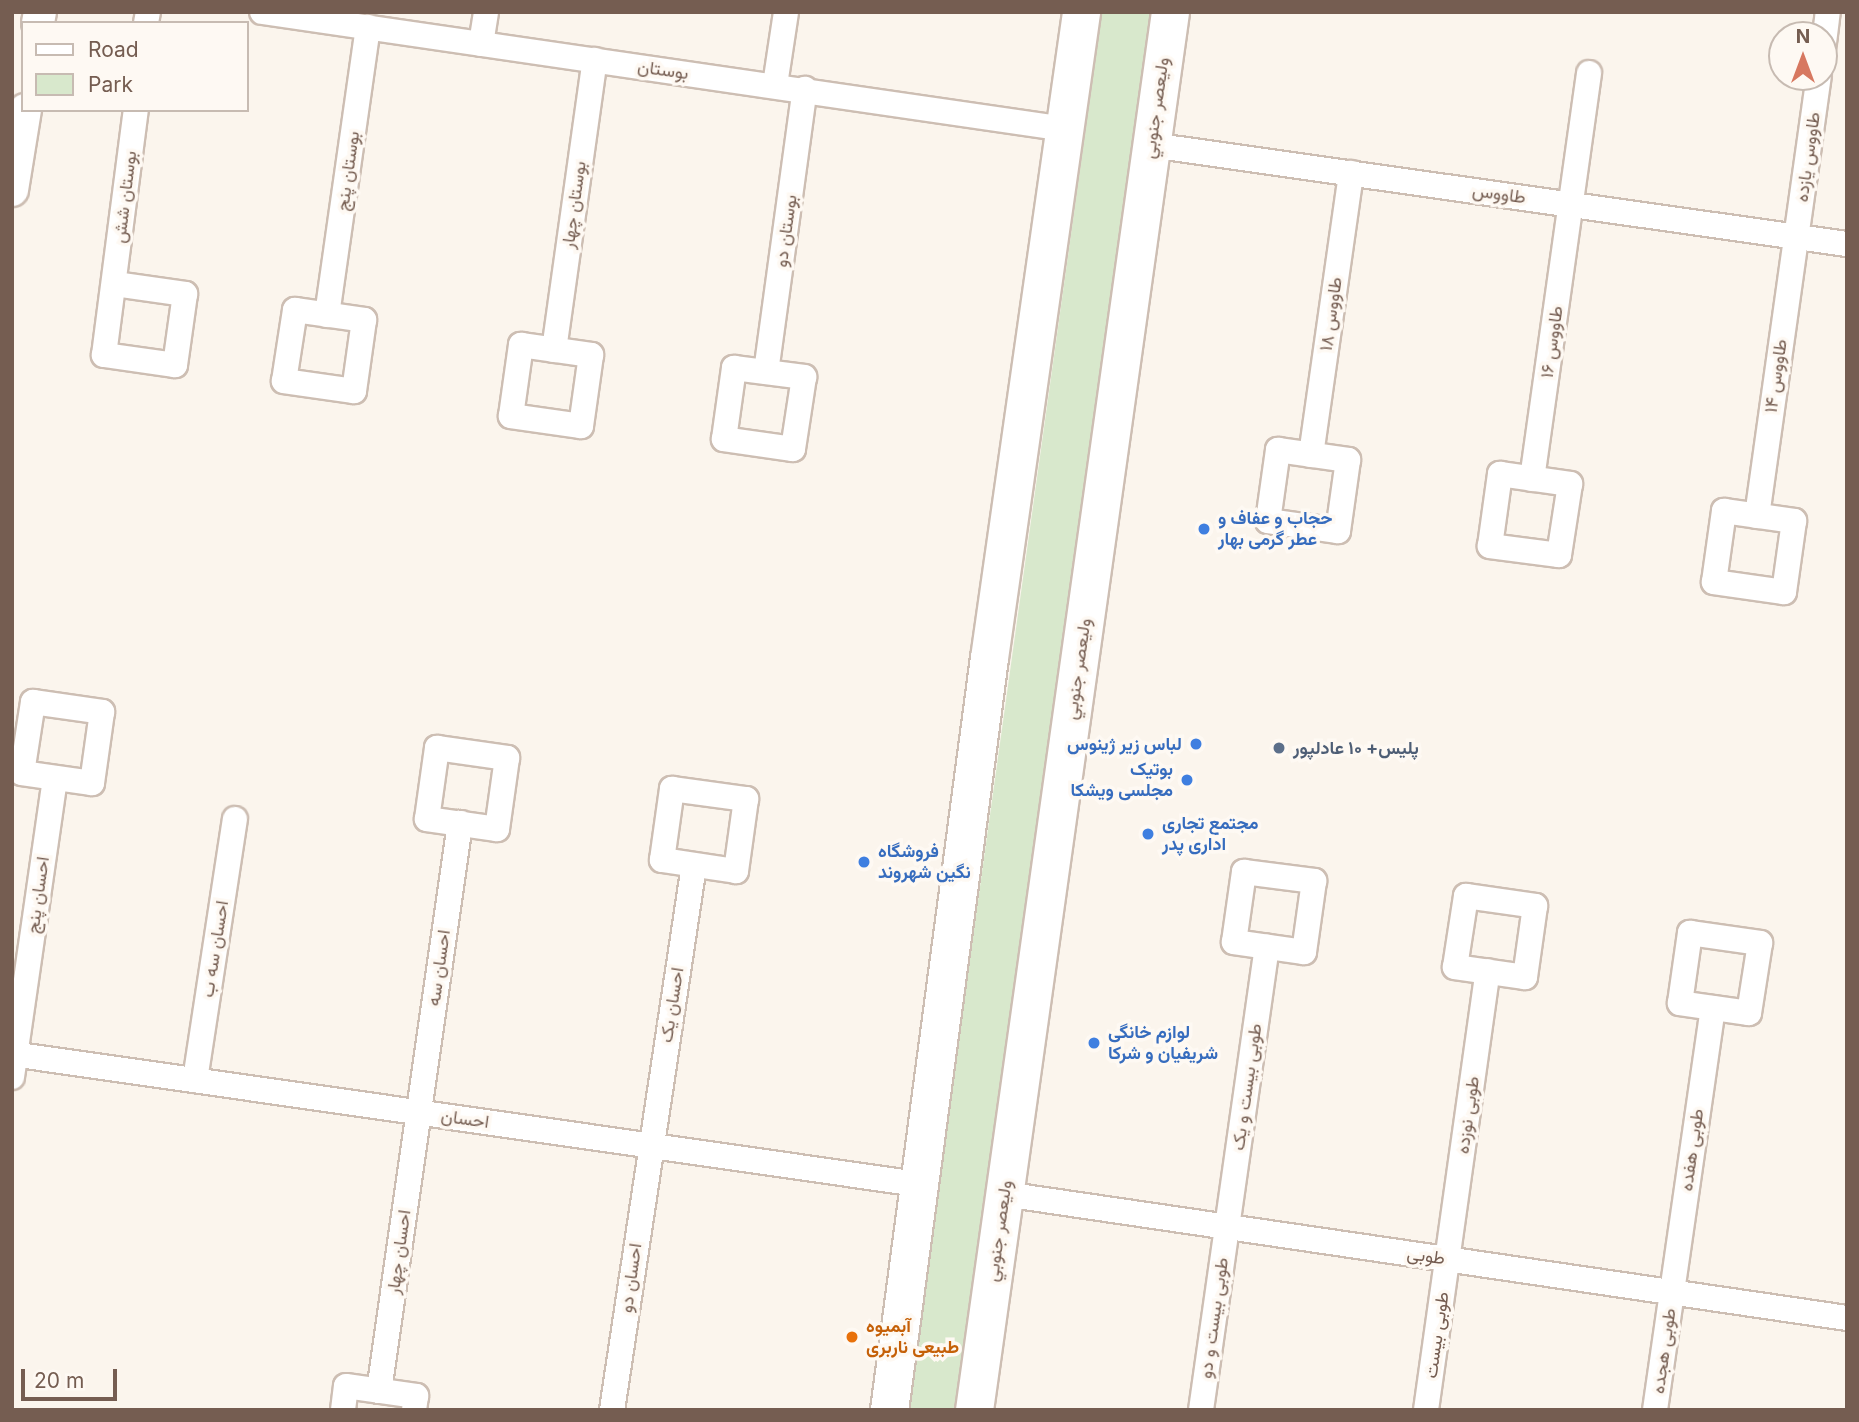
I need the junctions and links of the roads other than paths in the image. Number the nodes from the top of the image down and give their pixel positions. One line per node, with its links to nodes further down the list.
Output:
1 (262, 12): 6 (street, بوستان)
2 (486, 12): 7 (street)
3 (786, 12): 10 (street)
4 (1081, 12): 15 (main road)
5 (1170, 12): 16 (main road, وليعصر جنوبي)
6 (368, 27): 7 (street, بوستان); 23 (street, بوستان پنج)
7 (481, 44): 8 (street, بوستان)
8 (595, 60): 10 (street, بوستان); 24 (street, بوستان چهار)
9 (1589, 73): 19 (street, طاووس ۱۶)
10 (775, 85): 11 (street, بوستان)
11 (805, 89): 15 (street, بوستان); 25 (street, بوستان دو)
12 (1817, 91): 20 (street, طاووس یازده)
13 (25, 112): 18 (street)
14 (136, 112): 22 (street, بوستان شش)
15 (1065, 129): 40 (main road)
16 (1151, 145): 17 (street, طاووس); 41 (main road, وليعصر جنوبي)
17 (1351, 173): 19 (street, طاووس); 26 (street, طاووس ۱۸)
18 (12, 190)
19 (1571, 205): 20 (street, طاووس); 27 (street, طاووس ۱۶)
20 (1796, 237): 21 (street, طاووس); 28 (street, طاووس ۱۴)
21 (1847, 244)
22 (115, 284)
23 (327, 314)
24 (554, 349)
25 (766, 372)
26 (1311, 455)
27 (1532, 479)
28 (1757, 516)
29 (55, 778): 36 (street, احسان پنج)
30 (235, 819): 37 (street, احسان سه ب)
31 (460, 823): 38 (street, احسان سه)
32 (694, 865): 39 (street, احسان یک)
33 (1267, 947): 42 (street, طوبی بیست و یک)
34 (1488, 971): 43 (street, طوبی نوزده)
35 (1713, 1008): 44 (street, طوبی هفده)
36 (13, 1062): 37 (street, احسان)
37 (195, 1080): 38 (street, احسان)
38 (418, 1112): 39 (street, احسان); 46 (street, احسان چهار)
39 (649, 1145): 40 (street, احسان); 49 (street, احسان دو)
40 (917, 1184): 50 (main road)
41 (1004, 1194): 42 (street, طوبی); 51 (main road, وليعصر جنوبي)
42 (1227, 1227): 43 (street, طوبی); 52 (street, طوبی بیست و دو)
43 (1447, 1259): 44 (street, طوبی); 53 (street, طوبی بیست)
44 (1672, 1292): 45 (street, طوبی); 54 (street, طوبی هجده)
45 (1847, 1318)
46 (379, 1391): 47 (street); 48 (street)
47 (343, 1410)
48 (414, 1410)
49 (612, 1410)
50 (889, 1410)
51 (974, 1410)
52 (1201, 1410)
53 (1426, 1410)
54 (1655, 1410)

